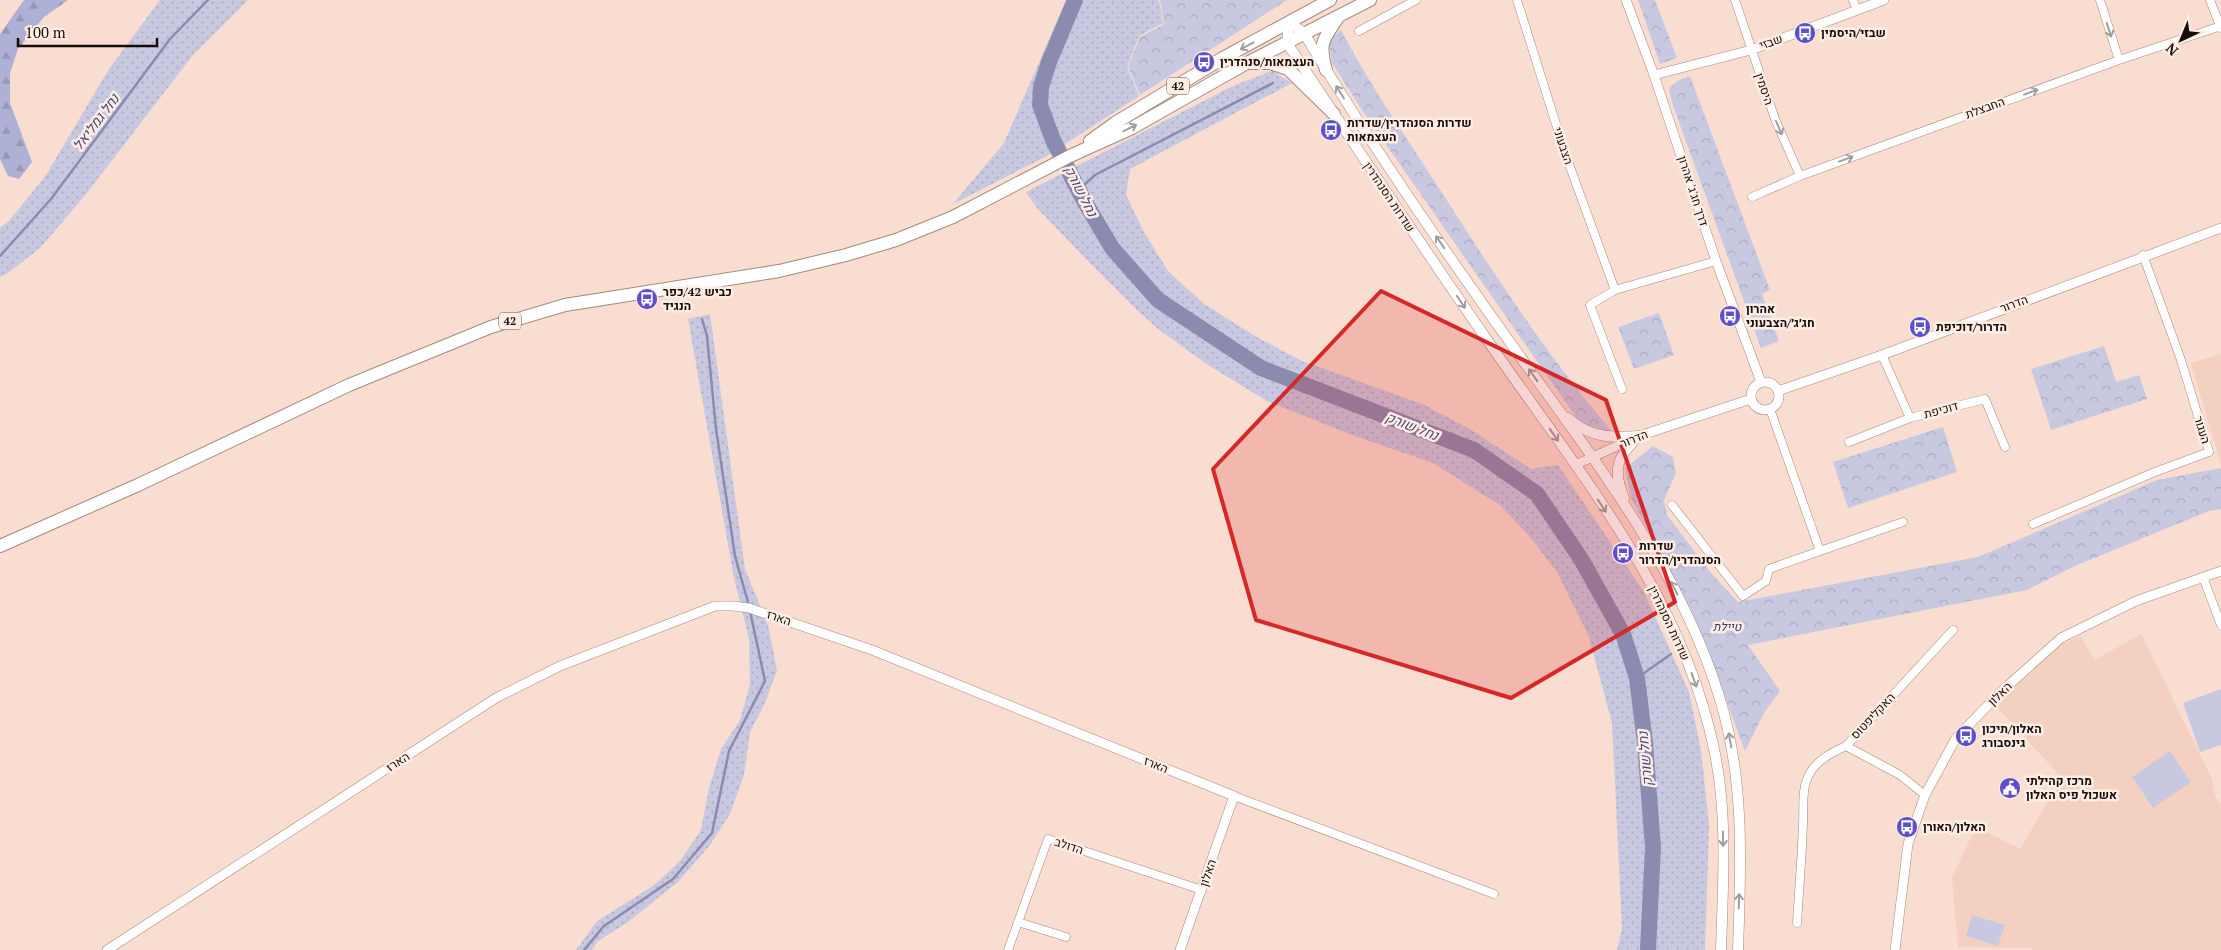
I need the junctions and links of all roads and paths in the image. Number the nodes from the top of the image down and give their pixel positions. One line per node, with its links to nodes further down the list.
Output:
1 (1330, 0): 13 (highway, 42)
2 (1370, 0): 12 (highway, 42)
3 (1416, 0): 15 (street)
4 (1517, 0): 30 (street, הצבעוני)
5 (1626, 0): 22 (street, דרך חג'ג' אהרון)
6 (1735, 0): 18 (street, היסמין)
7 (1853, 0): 11 (street)
8 (1884, 0): 11 (street, שבזי)
9 (2100, 0): 19 (street, one-way to 19)
10 (2210, 0): 14 (street)
11 (1857, 10): 18 (street, שבזי)
12 (1340, 14): 16 (highway, 42); 21 (highway)
13 (1289, 22): 16 (main road, שדרות הסנהדרין); 17 (main road); 24 (highway, 42, one-way to 24)
14 (2221, 27): 19 (street, החבצלת)
15 (1359, 31)
16 (1304, 33): 17 (highway, 42); 21 (main road, שדרות הסנהדרין)
17 (1287, 43): 20 (highway, 42); 23 (main road, שדרות הסנהדרין)
18 (1751, 50): 22 (street, שבזי); 25 (street, היסמין, one-way to 25)
19 (2119, 60): 25 (street, החבצלת, one-way to 19)
20 (1245, 64): 23 (highway); 24 (highway, 42, one-way to 20)
21 (1326, 70): 35 (main road, שדרות הסנהדרין, one-way to 21)
22 (1654, 75): 29 (street, דרך חג'ג' אהרון)
23 (1334, 114): 43 (main road, שדרות הסנהדרין, one-way to 43)
24 (1070, 156): 48 (highway, 42)
25 (1800, 176): 26 (street, החבצלת)
26 (1752, 197)
27 (2221, 228): 28 (street, הדרור)
28 (2143, 256): 31 (street, הדרור); 47 (street, העגור)
29 (1716, 261): 30 (street); 32 (street, דרך חג'ג' אהרון)
30 (1615, 290): 33 (street)
31 (1882, 355): 34 (street, הדרור); 38 (street)
32 (1760, 382): 34 (street); 36 (street)
33 (1622, 388)
34 (1778, 390): 37 (street)
35 (1550, 399): 39 (main road); 42 (main road, שדרות הסנהדרין)
36 (1751, 400): 37 (street); 39 (street, הדרור)
37 (1770, 409): 49 (street)
38 (1910, 418): 40 (street, דוכיפת); 41 (street, דוכיפת)
39 (1639, 436): 42 (street, הדרור); 45 (main road)
40 (1848, 442)
41 (2005, 447)
42 (1592, 457): 43 (street, הדרור); 45 (main road, שדרות הסנהדרין)
43 (1575, 465): 65 (main road, שדרות הסנהדרין, one-way to 65)
44 (1672, 505): 49 (street)
45 (1633, 521): 66 (main road, שדרות הסנהדרין, one-way to 45)
46 (1903, 522): 49 (street)
47 (2033, 524)
48 (0, 546)
49 (1820, 551)
50 (2221, 571): 51 (street, האלון)
51 (2203, 577): 52 (street); 55 (street, האלון)
52 (2221, 625)
53 (1953, 630): 54 (street, האקליפטוס)
54 (1846, 746): 55 (street); 60 (street, האקליפטוס)
55 (1926, 795): 67 (street, האלון)
56 (1234, 796): 57 (street, האלון); 58 (street, הארז); 62 (street, הארז)
57 (1202, 890): 59 (street, הדולב); 64 (street, האלון)
58 (1494, 894)
59 (1018, 922): 61 (street); 63 (street, הדולב)
60 (1797, 923)
61 (1066, 937)
62 (107, 950)
63 (1008, 950)
64 (1180, 950)
65 (1721, 950)
66 (1738, 950)
67 (1895, 950)

